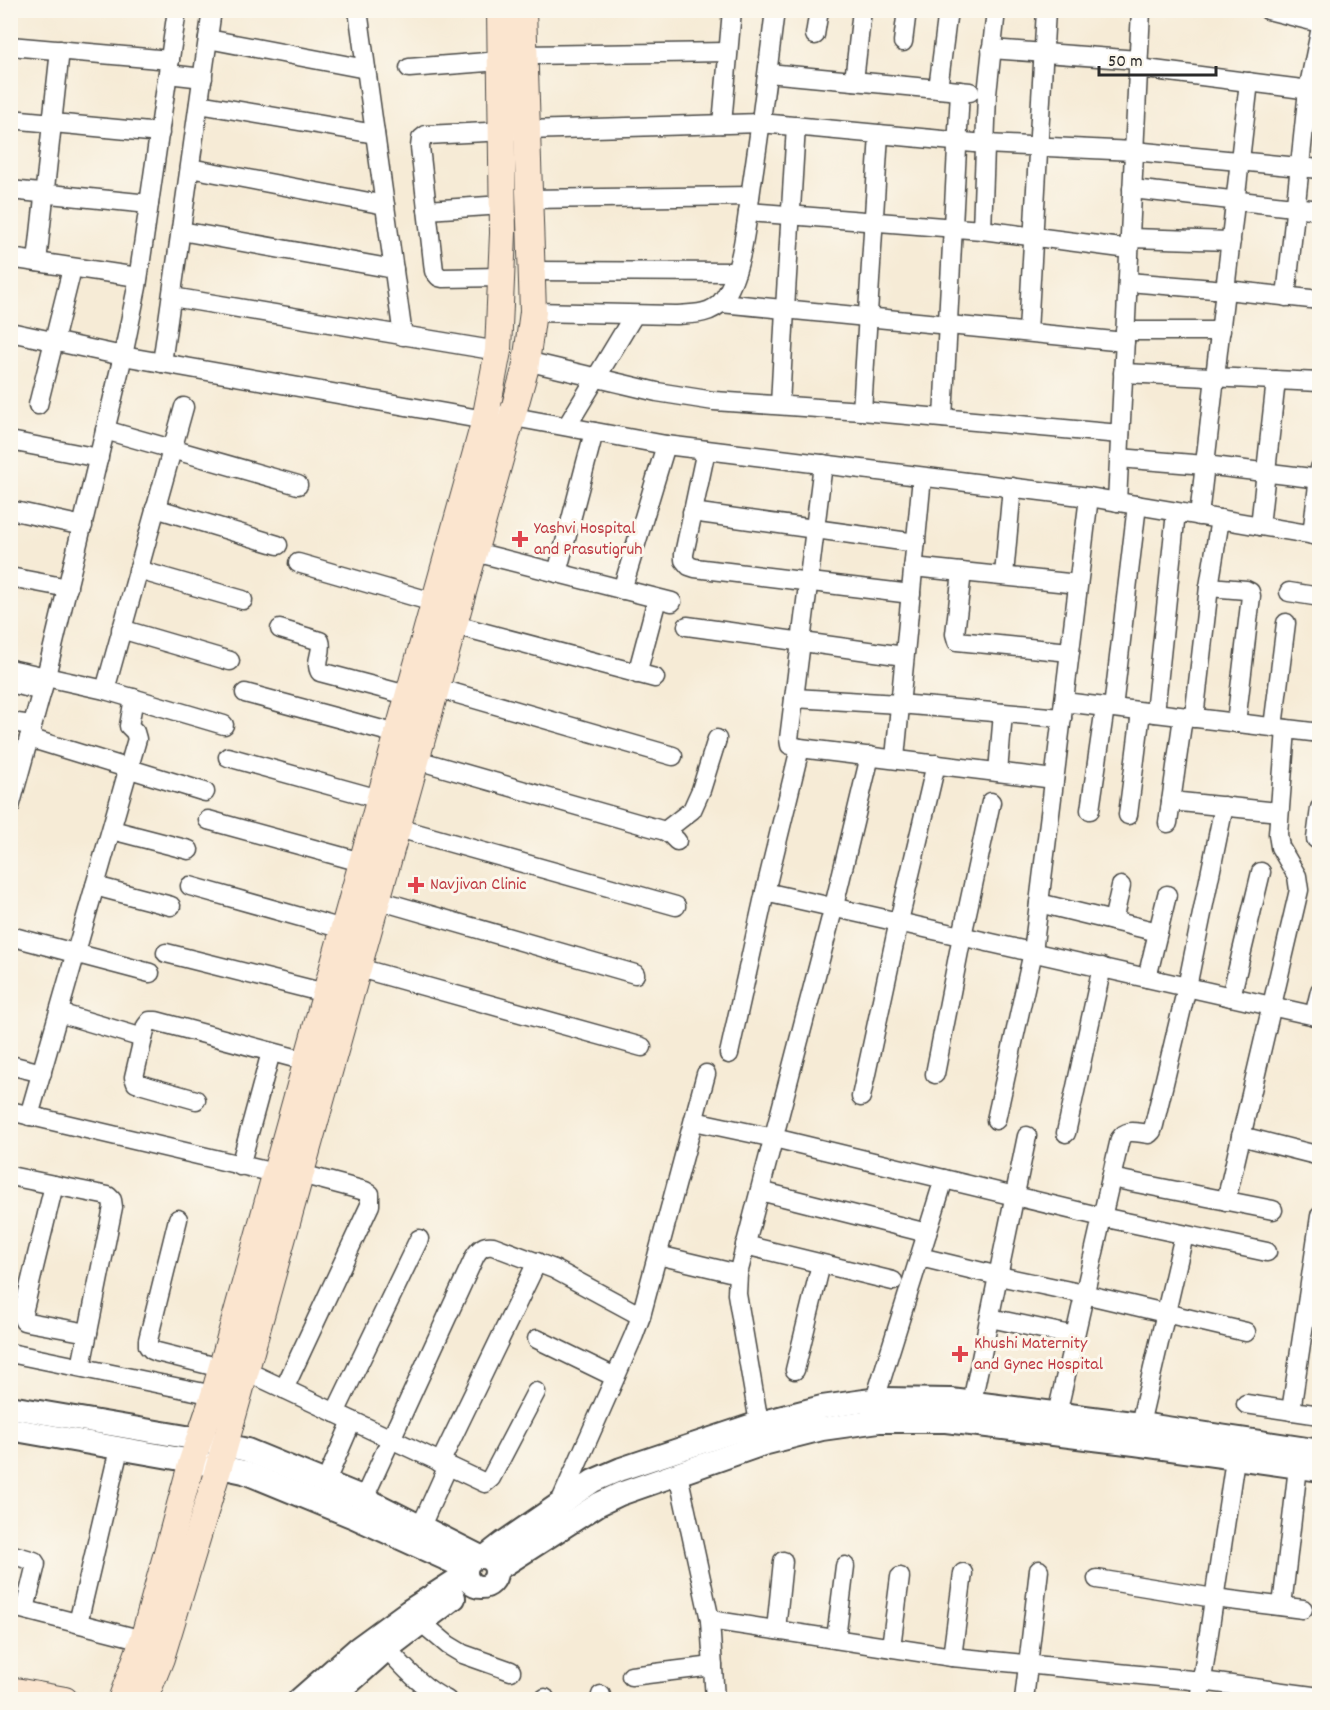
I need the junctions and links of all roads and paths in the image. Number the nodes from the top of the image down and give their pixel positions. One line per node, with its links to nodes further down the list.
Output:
1 (177, 10): 28 (street)
2 (212, 10): 19 (street)
3 (358, 10): 30 (street)
4 (500, 10): 26 (main road)
5 (523, 10): 26 (main road)
6 (732, 10): 24 (street)
7 (775, 10): 31 (street)
8 (819, 10): 18 (street)
9 (862, 10): 33 (street)
10 (907, 10): 20 (street)
11 (948, 10): 35 (street)
12 (996, 10): 22 (street)
13 (1046, 10): 25 (street)
14 (1141, 10): 27 (street)
15 (1279, 12): 16 (street)
16 (1320, 23)
17 (1320, 32): 37 (street)
18 (815, 35)
19 (208, 39): 30 (street); 32 (street)
20 (903, 42)
21 (10, 46): 23 (street)
22 (991, 49): 25 (street); 38 (street)
23 (60, 50): 28 (street); 41 (street)
24 (728, 52): 26 (street); 43 (street)
25 (1044, 53): 27 (street); 52 (street)
26 (512, 58): 29 (street); 45 (main road); 46 (main road)
27 (1138, 64): 34 (street); 53 (street)
28 (169, 67): 32 (street); 47 (street)
29 (409, 68)
30 (366, 69): 48 (street)
31 (768, 73): 33 (street); 42 (street)
32 (202, 78): 39 (street)
33 (854, 81): 35 (street)
34 (1249, 82): 37 (street); 54 (street)
35 (938, 89): 36 (street)
36 (960, 91): 38 (street); 50 (street)
37 (1314, 91): 55 (street)
38 (987, 94): 51 (street)
39 (199, 104): 48 (street); 56 (street)
40 (10, 118): 41 (street)
41 (52, 122): 47 (street); 60 (street)
42 (761, 123): 43 (street); 44 (street); 64 (street)
43 (722, 124): 45 (street)
44 (796, 126): 49 (street); 70 (street)
45 (527, 130): 46 (street); 61 (main road)
46 (501, 131): 66 (main road); 68 (street)
47 (159, 133): 63 (street)
48 (375, 134): 65 (street)
49 (879, 134): 50 (street); 71 (street)
50 (957, 141): 51 (street); 72 (street)
51 (985, 144): 52 (street); 73 (street)
52 (1040, 146): 53 (street); 75 (street)
53 (1134, 151): 54 (street); 58 (street)
54 (1240, 161): 55 (street); 62 (street)
55 (1300, 167): 57 (street); 67 (street)
56 (190, 168): 65 (street); 74 (street)
57 (1320, 169)
58 (1132, 189): 62 (street); 77 (street)
59 (10, 190): 60 (street)
60 (44, 194): 63 (street); 79 (street)
61 (529, 199): 64 (street); 82 (main road)
62 (1236, 201): 67 (street); 76 (street)
63 (149, 204): 86 (street)
64 (749, 204): 70 (street); 83 (street)
65 (385, 205): 81 (street)
66 (502, 205): 68 (street); 85 (main road)
67 (1296, 208): 69 (street); 90 (street)
68 (427, 210): 85 (street)
69 (1320, 210)
70 (790, 216): 71 (street); 93 (street)
71 (874, 222): 72 (street); 96 (street)
72 (953, 228): 73 (street); 97 (street)
73 (982, 230): 75 (street)
74 (181, 231): 81 (street); 89 (street)
75 (1035, 237): 77 (street); 99 (street)
76 (1231, 241): 77 (street); 88 (street)
77 (1129, 244): 87 (street)
78 (10, 258): 79 (street)
79 (37, 262): 86 (street)
80 (10, 269): 84 (street)
81 (394, 269): 101 (street)
82 (531, 271): 83 (street); 94 (main road)
83 (736, 272): 92 (street)
84 (70, 277): 86 (street); 103 (street)
85 (501, 277): 104 (main road)
86 (137, 282): 105 (street)
87 (1128, 282): 88 (street); 102 (street)
88 (1226, 290): 90 (street); 100 (street)
89 (172, 297): 101 (street); 107 (street)
90 (1286, 297): 91 (street)
91 (1320, 300)
92 (720, 303): 93 (street); 95 (street)
93 (784, 309): 96 (street); 114 (street)
94 (533, 312): 95 (street); 106 (main road)
95 (634, 315): 110 (street)
96 (868, 317): 97 (street); 116 (street)
97 (948, 324): 99 (street); 119 (street)
98 (10, 332): 103 (street)
99 (1028, 332): 102 (street)
100 (1221, 332): 102 (street); 109 (street)
101 (403, 336): 104 (street)
102 (1125, 336): 108 (street)
103 (54, 341): 105 (street); 113 (street)
104 (498, 351): 117 (main road)
105 (123, 357): 107 (street); 121 (street)
106 (526, 361): 110 (street); 118 (main road)
107 (162, 363): 117 (street)
108 (1123, 373): 109 (street); 123 (street)
109 (1216, 376): 111 (street); 131 (street)
110 (595, 377): 114 (street); 120 (street)
111 (1276, 380): 112 (street); 132 (street)
112 (1320, 382)
113 (38, 405)
114 (780, 405): 116 (street)
115 (184, 407): 126 (street)
116 (862, 411): 119 (street)
117 (486, 416): 118 (street); 169 (main road)
118 (513, 417): 120 (street); 152 (main road)
119 (943, 418): 123 (street)
120 (567, 426): 122 (street)
121 (105, 430): 126 (street); 128 (street)
122 (594, 432): 125 (street); 157 (street)
123 (1120, 434): 129 (street)
124 (10, 441): 128 (street)
125 (666, 445): 127 (street); 164 (street)
126 (172, 449): 135 (street); 140 (street)
127 (705, 450): 130 (street); 142 (street)
128 (99, 458): 146 (street)
129 (1119, 458): 131 (street); 138 (street)
130 (824, 464): 134 (street); 148 (street)
131 (1205, 465): 132 (street); 144 (street)
132 (1266, 473): 133 (street); 147 (street)
133 (1319, 476): 149 (street)
134 (922, 477): 136 (street); 150 (street)
135 (298, 485)
136 (1012, 488): 137 (street); 158 (street)
137 (1089, 497): 138 (street); 161 (street)
138 (1117, 502): 139 (street)
139 (1137, 505): 143 (street); 189 (street)
140 (155, 508): 151 (street); 155 (street)
141 (10, 510): 146 (street)
142 (693, 512): 148 (street); 160 (street)
143 (1176, 512): 144 (street); 191 (street)
144 (1200, 516): 145 (street)
145 (1220, 519): 147 (street); 162 (street)
146 (83, 526): 163 (street)
147 (1260, 526): 149 (street)
148 (816, 529): 150 (street); 160 (street)
149 (1316, 535)
150 (916, 543): 154 (street)
151 (278, 545)
152 (475, 552): 157 (street); 171 (main road)
153 (298, 563): 169 (street)
154 (914, 567): 156 (street); 166 (street)
155 (138, 570): 168 (street); 173 (street)
156 (962, 572): 158 (street); 176 (street)
157 (557, 573): 164 (street)
158 (1004, 575): 161 (street)
159 (10, 577): 163 (street)
160 (810, 582): 166 (street); 175 (street)
161 (1078, 584): 176 (street)
162 (1209, 587): 193 (street); 195 (street)
163 (68, 588): 181 (street)
164 (622, 590): 171 (street)
165 (1289, 592): 167 (street)
166 (911, 594): 177 (street)
167 (1320, 597)
168 (243, 600)
169 (433, 602): 185 (main road)
170 (1286, 622): 197 (street)
171 (455, 625): 182 (main road)
172 (687, 626): 175 (street)
173 (121, 629): 178 (street); 183 (street)
174 (280, 629): 185 (street)
175 (802, 643): 177 (street); 186 (street)
176 (1070, 652): 190 (street)
177 (904, 656): 188 (street)
178 (230, 661)
179 (10, 669): 181 (street)
180 (10, 683): 181 (street)
181 (44, 684): 183 (street); 198 (street)
182 (437, 688): 203 (street); 207 (main road)
183 (105, 690): 187 (street)
184 (245, 693): 200 (street)
185 (407, 695): 200 (main road)
186 (794, 698): 188 (street); 202 (street)
187 (134, 699): 196 (street); 209 (street)
188 (899, 704): 192 (street); 206 (street)
189 (1109, 708): 190 (street); 191 (street); 220 (street)
190 (1063, 710): 192 (street); 211 (street)
191 (1148, 712): 193 (street); 222 (street)
192 (1003, 713): 210 (street)
193 (1189, 717): 195 (street); 215 (street)
194 (10, 722): 198 (street)
195 (1236, 723): 197 (street)
196 (224, 725)
197 (1279, 728): 199 (street); 221 (street)
198 (31, 732): 209 (street); 212 (street)
199 (1320, 733)
200 (397, 734): 214 (main road)
201 (717, 739): 207 (street)
202 (800, 748): 204 (street); 234 (street)
203 (673, 756)
204 (870, 756): 206 (street); 240 (street)
205 (228, 757): 214 (street)
206 (894, 758): 208 (street)
207 (417, 760): 225 (main road)
208 (936, 764): 210 (street); 241 (street)
209 (129, 769): 213 (street); 226 (street)
210 (998, 772): 211 (street)
211 (1054, 779): 237 (street)
212 (13, 789): 218 (street)
213 (204, 792)
214 (379, 799): 229 (main road)
215 (1171, 801): 217 (street); 224 (street)
216 (991, 802): 246 (street)
217 (1224, 806): 221 (street); 255 (street)
218 (10, 807)
219 (1320, 808): 227 (street)
220 (1090, 810)
221 (1279, 812): 259 (street)
222 (1128, 815)
223 (208, 820): 229 (street)
224 (1168, 823)
225 (398, 828): 236 (main road); 239 (street)
226 (111, 830): 228 (street); 231 (street)
227 (1316, 839)
228 (189, 850)
229 (361, 862): 243 (main road)
230 (1261, 872): 258 (street)
231 (95, 886): 238 (street); 249 (street)
232 (189, 886): 243 (street)
233 (1121, 886): 242 (street)
234 (765, 892): 240 (street); 265 (street)
235 (1167, 895): 244 (street)
236 (378, 900): 250 (main road); 253 (street)
237 (1039, 903): 242 (street); 247 (street)
238 (171, 906)
239 (676, 906)
240 (834, 906): 241 (street); 280 (street)
241 (899, 921): 246 (street); 271 (street)
242 (1113, 921): 244 (street)
243 (343, 929): 257 (main road)
244 (1158, 932): 254 (street)
245 (10, 936): 249 (street)
246 (962, 936): 247 (street); 270 (street)
247 (1033, 952): 251 (street); 275 (street)
248 (166, 953): 257 (street)
249 (76, 955): 252 (street); 260 (street)
250 (359, 968): 263 (street); 284 (main road)
251 (1102, 968): 254 (street); 277 (street)
252 (150, 973)
253 (635, 974)
254 (1147, 978): 255 (street)
255 (1187, 987): 258 (street); 286 (street)
256 (1320, 991): 261 (street)
257 (325, 993): 266 (main road)
258 (1231, 997): 259 (street)
259 (1273, 1006): 261 (street); 279 (street)
260 (59, 1013): 262 (street); 268 (street)
261 (1317, 1016)
262 (143, 1038): 264 (street); 272 (street)
263 (642, 1047)
264 (271, 1052): 266 (street); 282 (street)
265 (729, 1054)
266 (306, 1061): 283 (main road)
267 (10, 1065): 268 (street)
268 (42, 1073): 274 (street)
269 (706, 1074): 276 (street)
270 (935, 1074)
271 (861, 1097)
272 (196, 1100)
273 (10, 1111): 274 (street)
274 (29, 1116): 282 (street)
275 (996, 1120)
276 (694, 1121): 280 (street); 301 (street)
277 (1066, 1133)
278 (1028, 1136): 290 (street)
279 (1241, 1136): 281 (street); 291 (street)
280 (774, 1138): 287 (street); 289 (street)
281 (1320, 1156)
282 (240, 1166): 283 (street)
283 (275, 1173): 319 (main road)
284 (301, 1174): 319 (main road); 322 (street)
285 (10, 1176): 288 (street)
286 (1111, 1178): 291 (street); 294 (street)
287 (944, 1179): 290 (street); 296 (street)
288 (54, 1185): 312 (street); 314 (street)
289 (760, 1191): 296 (street); 299 (street)
290 (1016, 1197): 294 (street); 306 (street)
291 (1226, 1201): 292 (street)
292 (1273, 1210)
293 (1320, 1216): 329 (street)
294 (1102, 1217): 297 (street); 308 (street)
295 (178, 1219): 319 (street)
296 (927, 1233): 302 (street)
297 (1184, 1235): 300 (street); 309 (street)
298 (419, 1239): 332 (street)
299 (745, 1245): 304 (street); 305 (street)
300 (1267, 1252)
301 (658, 1254): 305 (street); 310 (street)
302 (920, 1257): 306 (street); 325 (street)
303 (537, 1262): 310 (street); 337 (street); 343 (street)
304 (821, 1264): 307 (street); 320 (street)
305 (738, 1274): 334 (street)
306 (999, 1276): 308 (street); 311 (street)
307 (893, 1281)
308 (1084, 1293): 309 (street); 315 (street)
309 (1166, 1313): 313 (street); 336 (street)
310 (641, 1316): 321 (street)
311 (990, 1318): 315 (street); 326 (street)
312 (28, 1322): 314 (street); 317 (street)
313 (1246, 1332)
314 (88, 1333): 318 (street)
315 (1075, 1336): 330 (street)
316 (537, 1339): 321 (street)
317 (15, 1354): 318 (street)
318 (81, 1367): 324 (street)
319 (233, 1369): 322 (street); 324 (main road); 341 (main road)
320 (795, 1370)
321 (615, 1377): 348 (street)
322 (284, 1389): 332 (street)
323 (536, 1392): 343 (street)
324 (214, 1395): 339 (main road)
325 (875, 1400): 326 (street); 333 (street); 334 (street)
326 (972, 1402): 330 (street)
327 (1246, 1404): 329 (street)
328 (10, 1407): 339 (street)
329 (1291, 1411): 331 (street)
330 (1057, 1414): 336 (street)
331 (1320, 1415)
332 (344, 1417): 337 (street); 346 (street)
333 (868, 1422): 336 (street); 345 (street)
334 (759, 1423): 348 (street)
335 (10, 1429): 338 (street)
336 (1138, 1434): 340 (street); 342 (street)
337 (391, 1439): 343 (street); 347 (street)
338 (119, 1449): 339 (street); 363 (street)
339 (195, 1450): 341 (street); 367 (main road)
340 (1320, 1451)
341 (222, 1455): 346 (street); 347 (street); 371 (main road)
342 (1235, 1459): 344 (street); 358 (street)
343 (444, 1464): 349 (street)
344 (1309, 1469): 359 (street)
345 (678, 1474): 353 (street); 362 (street)
346 (326, 1481): 347 (street)
347 (357, 1503): 349 (street); 353 (street)
348 (559, 1505): 353 (street)
349 (421, 1526): 353 (street)
350 (10, 1554): 360 (street)
351 (783, 1561): 365 (street)
352 (845, 1566): 366 (street)
353 (478, 1568): 364 (street); 383 (street)
354 (1039, 1570): 372 (street)
355 (963, 1573): 370 (street)
356 (900, 1577): 368 (street)
357 (1097, 1579): 358 (street)
358 (1214, 1598): 359 (street); 376 (street)
359 (1282, 1606): 361 (street)
360 (18, 1608): 363 (street)
361 (1303, 1609)
362 (710, 1620): 365 (street); 373 (street)
363 (78, 1623): 367 (street)
364 (422, 1623): 369 (street); 374 (street)
365 (776, 1630): 366 (street)
366 (836, 1639): 368 (street)
367 (143, 1640): 380 (main road)
368 (891, 1647): 370 (street)
369 (387, 1649): 384 (street); 385 (street)
370 (952, 1657): 372 (street)
371 (161, 1658): 381 (main road); 382 (main road)
372 (1027, 1664): 376 (street); 387 (street)
373 (713, 1666): 375 (street); 386 (street)
374 (511, 1671)
375 (631, 1676)
376 (1202, 1681): 378 (street); 388 (street)
377 (10, 1690): 379 (main road)
378 (1320, 1697)
379 (65, 1700)
380 (121, 1700)
381 (144, 1700)
382 (164, 1700)
383 (299, 1700)
384 (330, 1700)
385 (447, 1700)
386 (715, 1700)
387 (1024, 1700)
388 (1199, 1700)

